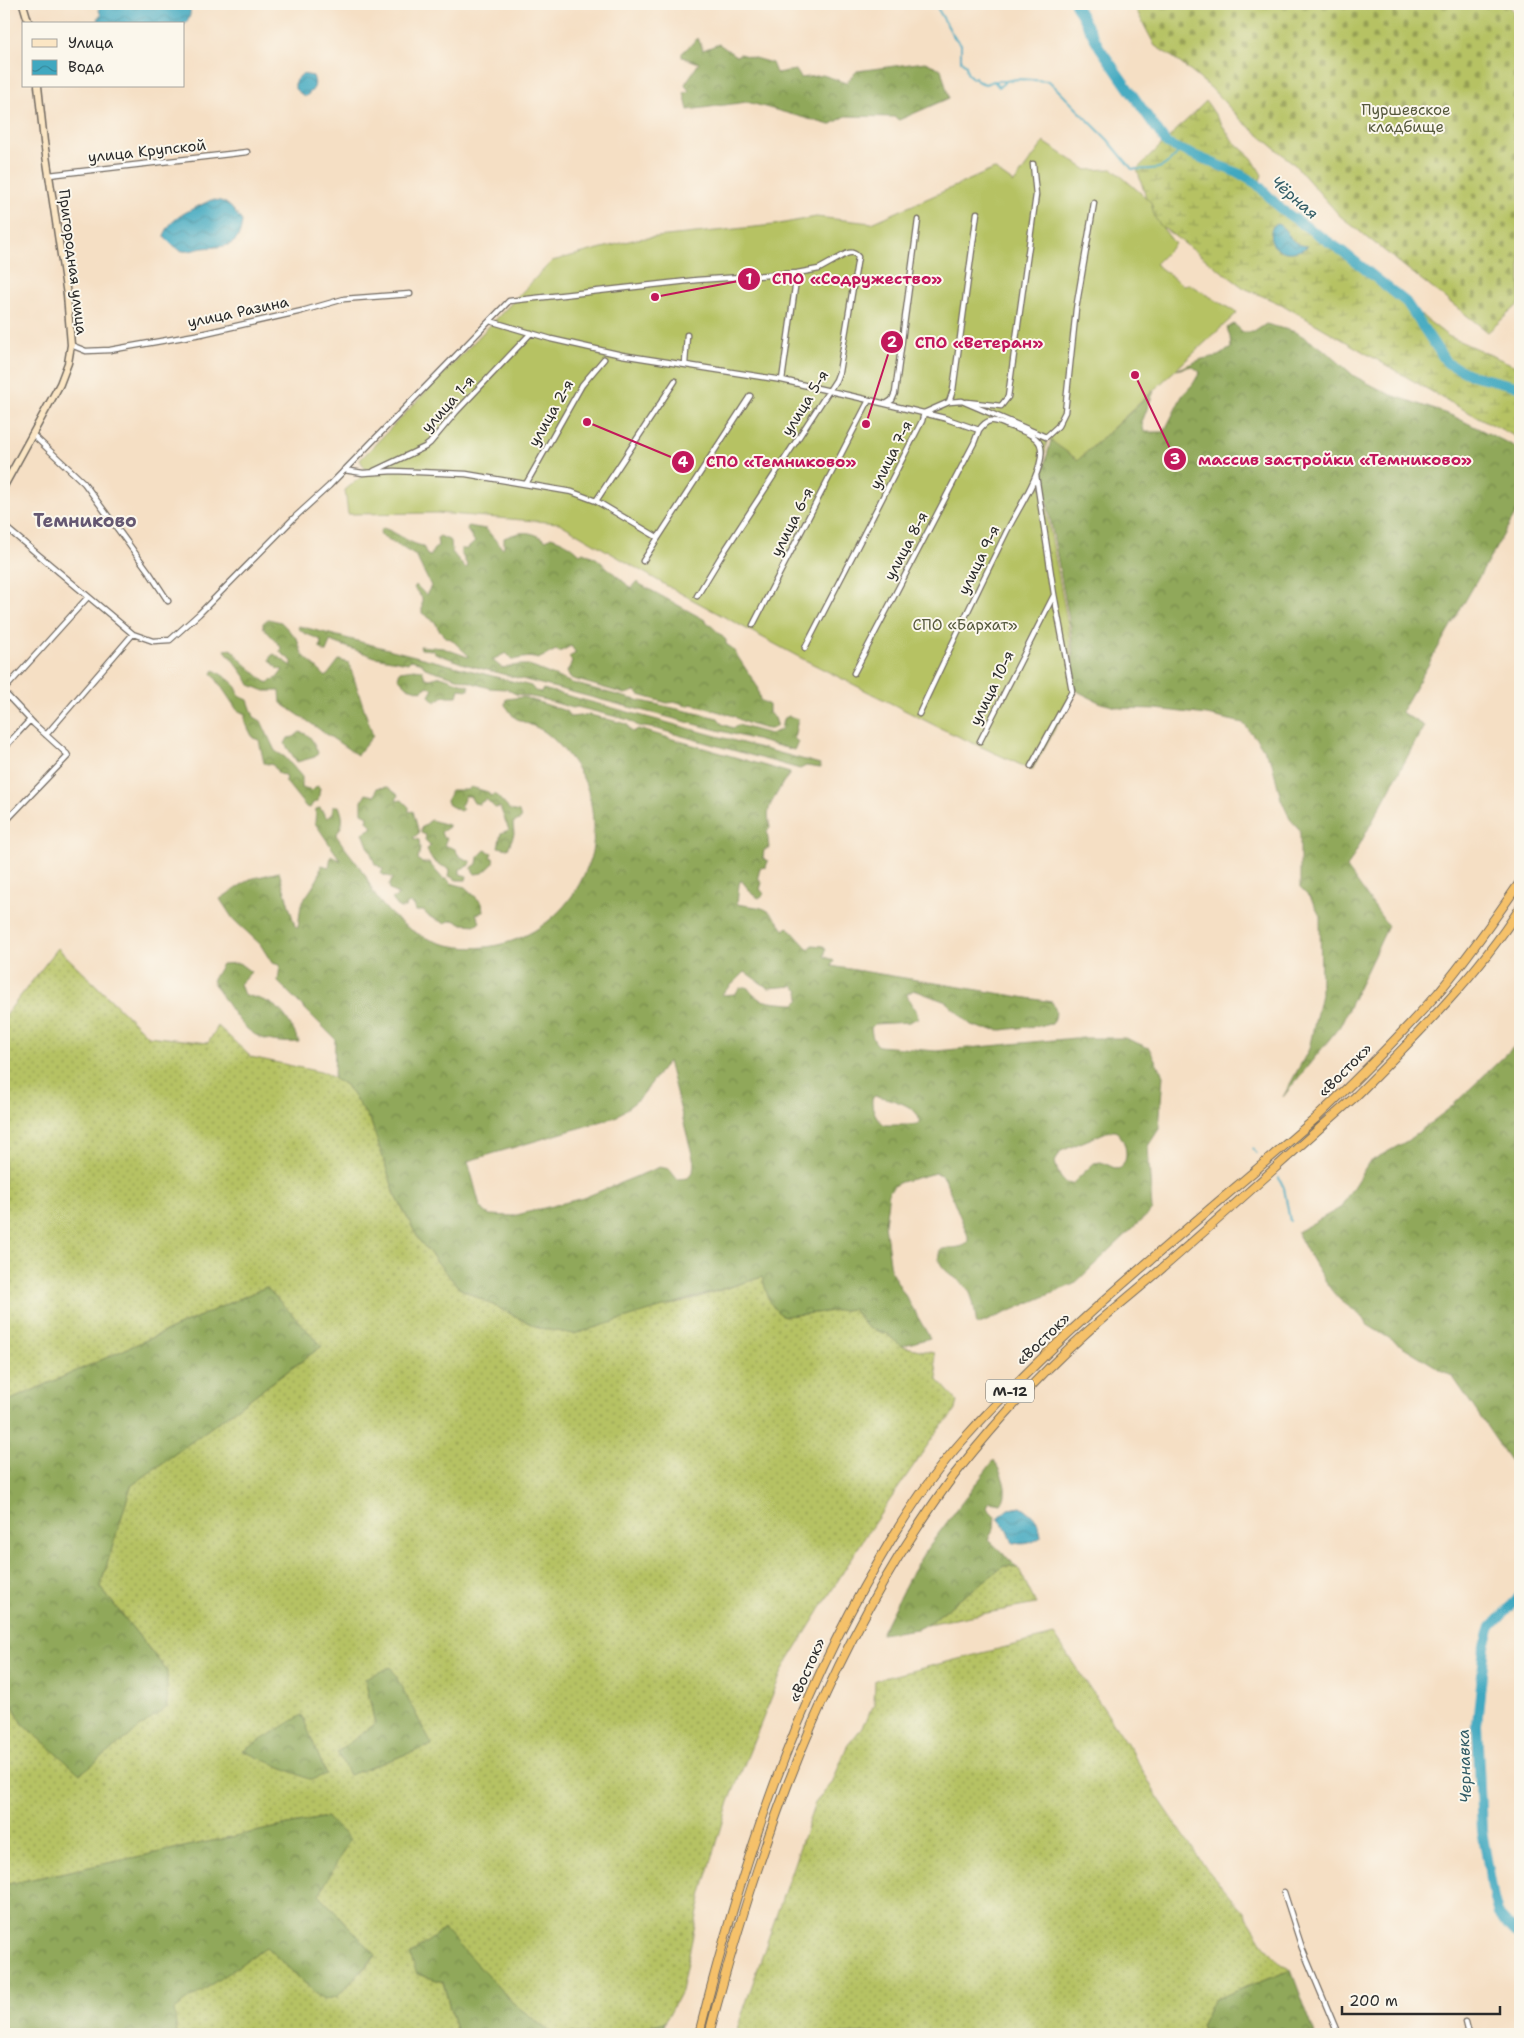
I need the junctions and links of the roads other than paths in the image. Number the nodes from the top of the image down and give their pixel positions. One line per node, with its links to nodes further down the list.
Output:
1 (23, 4): 2 (street)
2 (28, 22)
3 (38, 88): 6 (street, Пригородная улица)
4 (247, 152): 6 (street, улица Крупской)
5 (1033, 164): 23 (street)
6 (49, 175): 15 (street, Пригородная улица)
7 (1094, 202): 23 (street)
8 (977, 213): 24 (street)
9 (918, 220): 25 (street)
10 (797, 273): 12 (street); 18 (street); 20 (street, улица 5-я)
11 (410, 294): 15 (street, улица Разина)
12 (490, 321): 13 (street); 29 (street)
13 (531, 333): 17 (street); 30 (street, улица 1-я)
14 (687, 335): 17 (street)
15 (71, 345): 28 (street, Пригородная улица)
16 (604, 359): 32 (street, улица 2-я)
17 (685, 364): 18 (street)
18 (782, 380): 20 (street)
19 (676, 381): 34 (street)
20 (830, 391): 22 (street); 39 (street, улица 5-я)
21 (750, 396): 36 (street)
22 (868, 400): 25 (street); 42 (street, улица 6-я)
23 (962, 401): 24 (street)
24 (949, 402): 26 (street, улица 7-я)
25 (886, 404): 26 (street)
26 (924, 414): 27 (street); 44 (street, улица 7-я)
27 (979, 430): 31 (street, улица 9-я); 45 (street, улица 8-я)
28 (32, 434): 33 (street, Пригородная улица); 41 (street)
29 (344, 470): 30 (street); 43 (street)
30 (370, 472): 32 (street)
31 (1036, 473): 38 (street); 47 (street, улица 9-я)
32 (526, 484): 34 (street)
33 (4, 486)
34 (596, 501): 36 (street)
35 (4, 526): 40 (street)
36 (658, 537): 37 (street)
37 (643, 561)
38 (1054, 594): 50 (street, улица 10-я); 52 (street)
39 (697, 596)
40 (88, 597): 43 (street); 46 (street)
41 (168, 601)
42 (753, 626)
43 (133, 634): 49 (street)
44 (805, 648)
45 (854, 673)
46 (4, 691): 48 (street)
47 (919, 714)
48 (30, 720): 49 (street); 51 (street)
49 (46, 735): 53 (street)
50 (980, 740)
51 (4, 748)
52 (1031, 766)
53 (4, 823)
54 (1520, 882): 58 (highway, «Восток» / М-12)
55 (1520, 908): 59 (highway, «Восток» / М-12)
56 (1284, 1892): 60 (street)
57 (1465, 2022): 61 (street)
58 (699, 2034)
59 (709, 2034)
60 (1338, 2034)
61 (1468, 2034)

